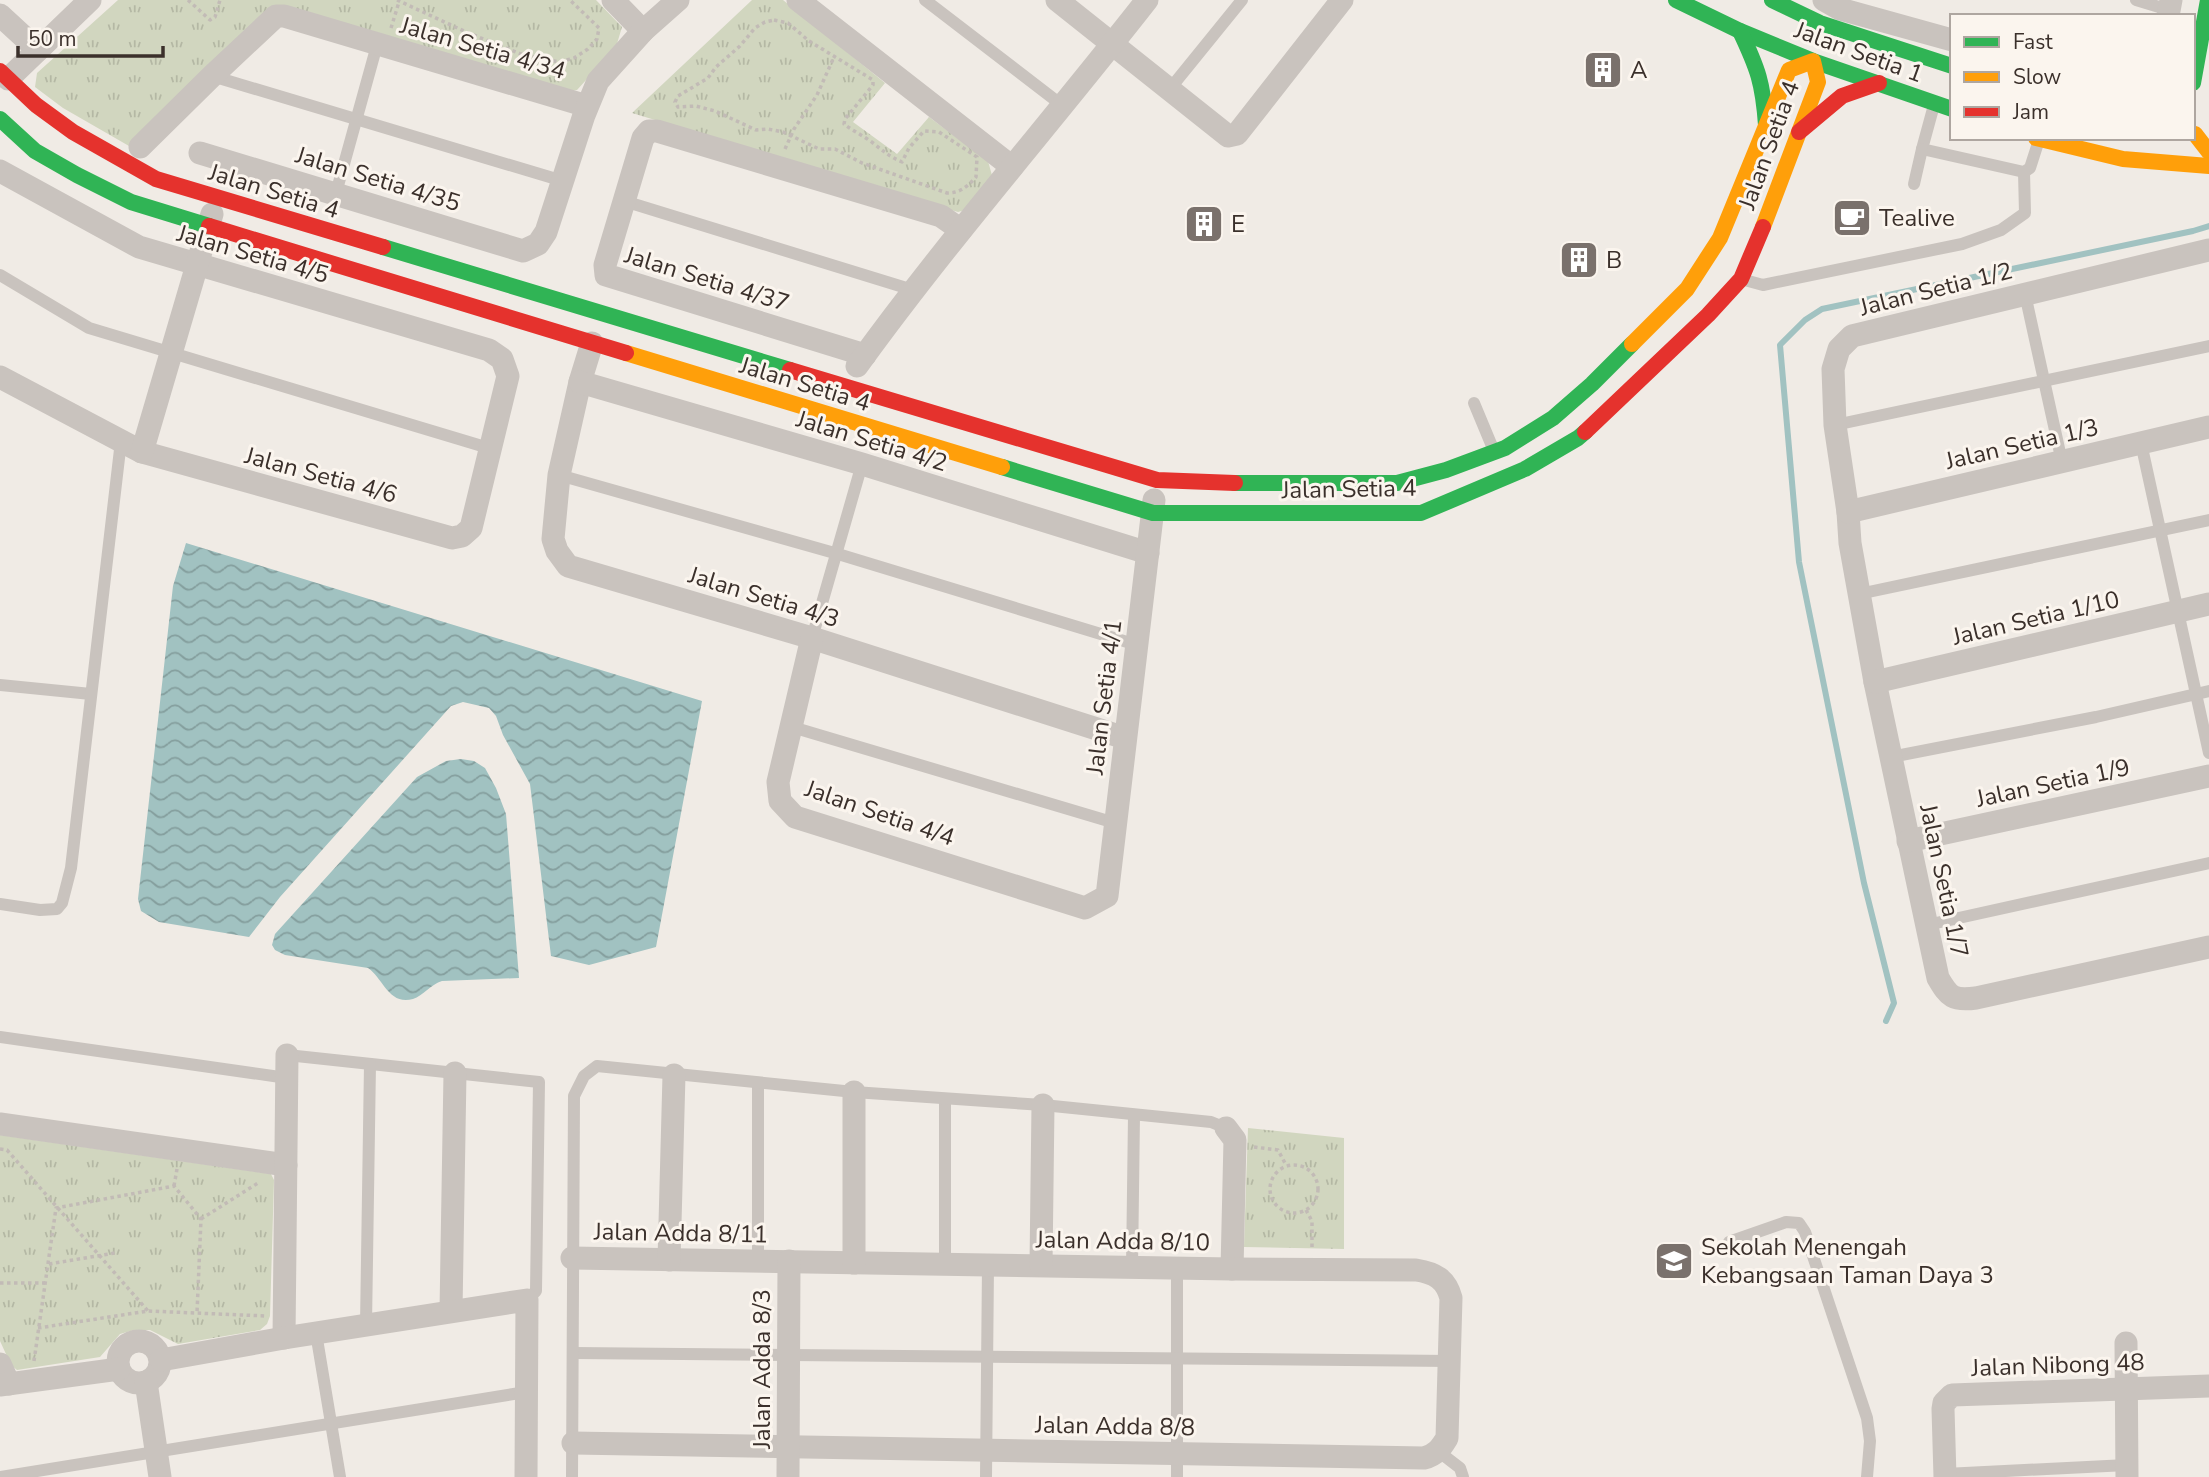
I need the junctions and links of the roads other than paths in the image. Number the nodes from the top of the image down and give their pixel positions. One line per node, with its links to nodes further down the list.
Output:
1 (90, 0): 23 (street)
2 (613, 0): 17 (street)
3 (678, 0): 17 (street)
4 (798, 0): 52 (street)
5 (925, 0): 36 (lane)
6 (1057, 0): 22 (street)
7 (1147, 0): 22 (street)
8 (1242, 0): 33 (lane)
9 (1342, 0): 33 (street)
10 (1676, 0): 18 (street, Jalan Setia 1)
11 (1772, 0): 27 (street, Jalan Setia 1)
12 (2136, 0): 15 (lane)
13 (2208, 0): 25 (street)
14 (1836, 3): 20 (street)
15 (2169, 9)
16 (0, 15): 23 (street)
17 (643, 31): 35 (street)
18 (1741, 31): 26 (street, Jalan Setia 1); 41 (street)
19 (1786, 33): 26 (street)
20 (1950, 39)
21 (382, 42): 31 (street, Jalan Setia 4/34); 35 (street, Jalan Setia 4/34); 39 (lane)
22 (1113, 43): 33 (street); 36 (street)
23 (38, 50): 29 (street)
24 (1852, 57): 26 (street)
25 (2195, 57)
26 (1812, 61): 32 (street, Jalan Setia 1); 41 (street, Jalan Setia 4); 42 (street, Jalan Setia 4)
27 (1950, 65)
28 (1916, 73): 30 (street)
29 (4, 75): 58 (street, Jalan Setia 4)
30 (1950, 75)
31 (212, 76): 39 (lane); 47 (street)
32 (1879, 83): 34 (street, Jalan Setia 1); 42 (street)
33 (1169, 90)
34 (1935, 103): 37 (street, Jalan Setia 1); 48 (lane)
35 (587, 106): 55 (street)
36 (1063, 106): 52 (street)
37 (1950, 108)
38 (0, 119): 60 (street, Jalan Setia 4)
39 (357, 119): 55 (lane); 57 (lane)
40 (2209, 122): 43 (street)
41 (1766, 125): 86 (street, Jalan Setia 4)
42 (1799, 132): 67 (street, Jalan Setia 4)
43 (2195, 134)
44 (2195, 139): 49 (street)
45 (2043, 140): 46 (street); 51 (street); 54 (lane)
46 (2184, 140)
47 (140, 147)
48 (1922, 149): 54 (lane); 56 (lane)
49 (2209, 152)
50 (201, 153): 57 (street, Jalan Setia 4/35)
51 (2209, 166)
52 (1012, 167): 61 (street)
53 (0, 171): 65 (street, Jalan Setia 4/5)
54 (2024, 172): 64 (lane)
55 (563, 181): 57 (street, Jalan Setia 4/35)
56 (1914, 184)
57 (336, 193)
58 (217, 198): 60 (street); 78 (street, Jalan Setia 4)
59 (624, 201): 61 (street, Jalan Setia 4/37); 68 (lane); 73 (street, Jalan Setia 4/37)
60 (208, 227): 65 (street); 70 (street, Jalan Setia 4)
61 (961, 230): 68 (street)
62 (1909, 241): 64 (lane)
63 (2209, 250): 69 (street, Jalan Setia 1/2)
64 (1910, 256): 67 (lane)
65 (197, 266): 72 (street); 74 (street, Jalan Setia 4/5)
66 (0, 275): 72 (lane)
67 (1741, 279): 92 (street, Jalan Setia 4)
68 (913, 290): 73 (street)
69 (2025, 294): 77 (lane); 80 (street, Jalan Setia 1/2)
70 (592, 343): 76 (street, Jalan Setia 4/3); 92 (street, Jalan Setia 4)
71 (2209, 346): 77 (lane)
72 (171, 354): 84 (lane); 85 (street)
73 (865, 355): 78 (street)
74 (502, 359): 84 (street, Jalan Setia 4/6)
75 (0, 377): 82 (street, Jalan Setia 4/6)
76 (580, 382): 88 (street, Jalan Setia 4/2); 89 (street, Jalan Setia 4/3)
77 (2044, 382): 80 (lane); 87 (lane)
78 (843, 386): 90 (street, Jalan Setia 4)
79 (1474, 403): 86 (lane)
80 (1835, 425): 91 (street, Jalan Setia 1/2)
81 (2209, 427): 83 (street, Jalan Setia 1/3)
82 (121, 441): 85 (street, Jalan Setia 4/6); 105 (lane)
83 (2141, 443): 87 (street, Jalan Setia 1/3); 94 (lane)
84 (492, 449): 85 (street, Jalan Setia 4/6)
85 (142, 452)
86 (1494, 452): 90 (street, Jalan Setia 4)
87 (2062, 462): 91 (street, Jalan Setia 1/3)
88 (862, 464): 95 (street, Jalan Setia 4/2); 96 (lane)
89 (559, 475): 96 (lane); 100 (street, Jalan Setia 4/3)
90 (1157, 480): 92 (street, Jalan Setia 4/1)
91 (1848, 512): 97 (street, Jalan Setia 1/7)
92 (1153, 513): 95 (street, Jalan Setia 4/1)
93 (2209, 520): 94 (lane)
94 (2160, 531): 97 (lane); 99 (lane)
95 (1148, 553): 101 (street, Jalan Setia 4/1)
96 (838, 554): 100 (lane); 101 (lane)
97 (1859, 594): 102 (street, Jalan Setia 1/7)
98 (2209, 604): 99 (street, Jalan Setia 1/10)
99 (2177, 611): 102 (street, Jalan Setia 1/10); 104 (lane)
100 (813, 638): 106 (street, Jalan Setia 4/4); 107 (street, Jalan Setia 4/3)
101 (1137, 645): 107 (street, Jalan Setia 4/1)
102 (1875, 682): 109 (street, Jalan Setia 1/7)
103 (0, 685): 105 (lane)
104 (2203, 693): 108 (lane); 109 (lane)
105 (90, 694): 114 (lane)
106 (792, 727): 111 (lane); 115 (street, Jalan Setia 4/4)
107 (1125, 738): 111 (street, Jalan Setia 4/1)
108 (2209, 753)
109 (1891, 757): 112 (street, Jalan Setia 1/7)
110 (2209, 776): 112 (street, Jalan Setia 1/9)
111 (1115, 822): 115 (street, Jalan Setia 4/1)
112 (1908, 841): 116 (street, Jalan Setia 1/7)
113 (2209, 863): 116 (lane)
114 (0, 904)
115 (1085, 908)
116 (1927, 925): 117 (street, Jalan Setia 1/7)
117 (2209, 947)
118 (0, 1037): 120 (lane)
119 (370, 1064): 120 (lane); 121 (lane); 145 (lane)
120 (287, 1066): 130 (street)
121 (455, 1073): 143 (lane); 144 (street)
122 (674, 1075): 123 (lane); 132 (lane); 133 (street)
123 (758, 1083): 124 (lane); 134 (lane)
124 (854, 1092): 125 (lane); 136 (street)
125 (946, 1099): 126 (lane); 137 (lane)
126 (1043, 1105): 127 (lane); 139 (street)
127 (1134, 1115): 129 (lane); 140 (lane)
128 (0, 1124): 130 (street)
129 (1230, 1137): 142 (street)
130 (286, 1165): 146 (street)
131 (1729, 1242): 180 (lane)
132 (572, 1258): 133 (street, Jalan Adda 8/11); 149 (lane)
133 (669, 1260): 134 (street, Jalan Adda 8/11)
134 (758, 1261): 135 (street, Jalan Adda 8/11)
135 (789, 1261): 136 (street, Jalan Adda 8/10); 150 (street, Jalan Adda 8/3)
136 (854, 1262): 137 (street, Jalan Adda 8/10)
137 (945, 1264): 138 (street, Jalan Adda 8/10)
138 (988, 1265): 139 (street, Jalan Adda 8/10); 151 (lane)
139 (1041, 1265): 140 (street, Jalan Adda 8/10)
140 (1132, 1267): 141 (street, Jalan Adda 8/10)
141 (1177, 1268): 142 (street, Jalan Adda 8/10); 152 (lane)
142 (1232, 1269): 154 (street, Jalan Adda 8/10)
143 (527, 1300): 144 (street); 160 (street)
144 (451, 1311): 145 (street)
145 (366, 1325): 147 (street)
146 (284, 1327): 147 (street); 153 (street)
147 (316, 1333): 161 (lane)
148 (2126, 1343): 159 (street)
149 (574, 1353): 150 (lane); 162 (lane)
150 (788, 1355): 151 (lane); 163 (street, Jalan Adda 8/3)
151 (987, 1357): 152 (lane); 164 (lane)
152 (1177, 1359): 154 (lane); 167 (lane)
153 (161, 1360): 155 (street); 157 (street)
154 (1451, 1361): 165 (street)
155 (119, 1369): 156 (street); 157 (street)
156 (10, 1378)
157 (146, 1382): 166 (street)
158 (2209, 1386): 159 (street, Jalan Nibong 48)
159 (2125, 1389): 168 (street); 171 (street, Jalan Nibong 48)
160 (526, 1392): 161 (lane); 174 (street)
161 (331, 1423): 166 (lane); 173 (lane)
162 (573, 1443): 163 (street, Jalan Adda 8/8); 175 (lane)
163 (788, 1446): 164 (street, Jalan Adda 8/8); 176 (street, Jalan Adda 8/3)
164 (987, 1450): 167 (street, Jalan Adda 8/8); 177 (lane)
165 (1438, 1451): 167 (street, Jalan Adda 8/8); 179 (lane)
166 (156, 1452): 170 (lane); 172 (street)
167 (1177, 1453): 178 (lane)
168 (2127, 1471): 169 (lane)
169 (2040, 1473): 171 (lane)
170 (0, 1476)
171 (1945, 1476)
172 (160, 1477)
173 (340, 1477)
174 (526, 1477)
175 (572, 1477)
176 (788, 1477)
177 (986, 1477)
178 (1177, 1477)
179 (1463, 1477)
180 (1867, 1477)

